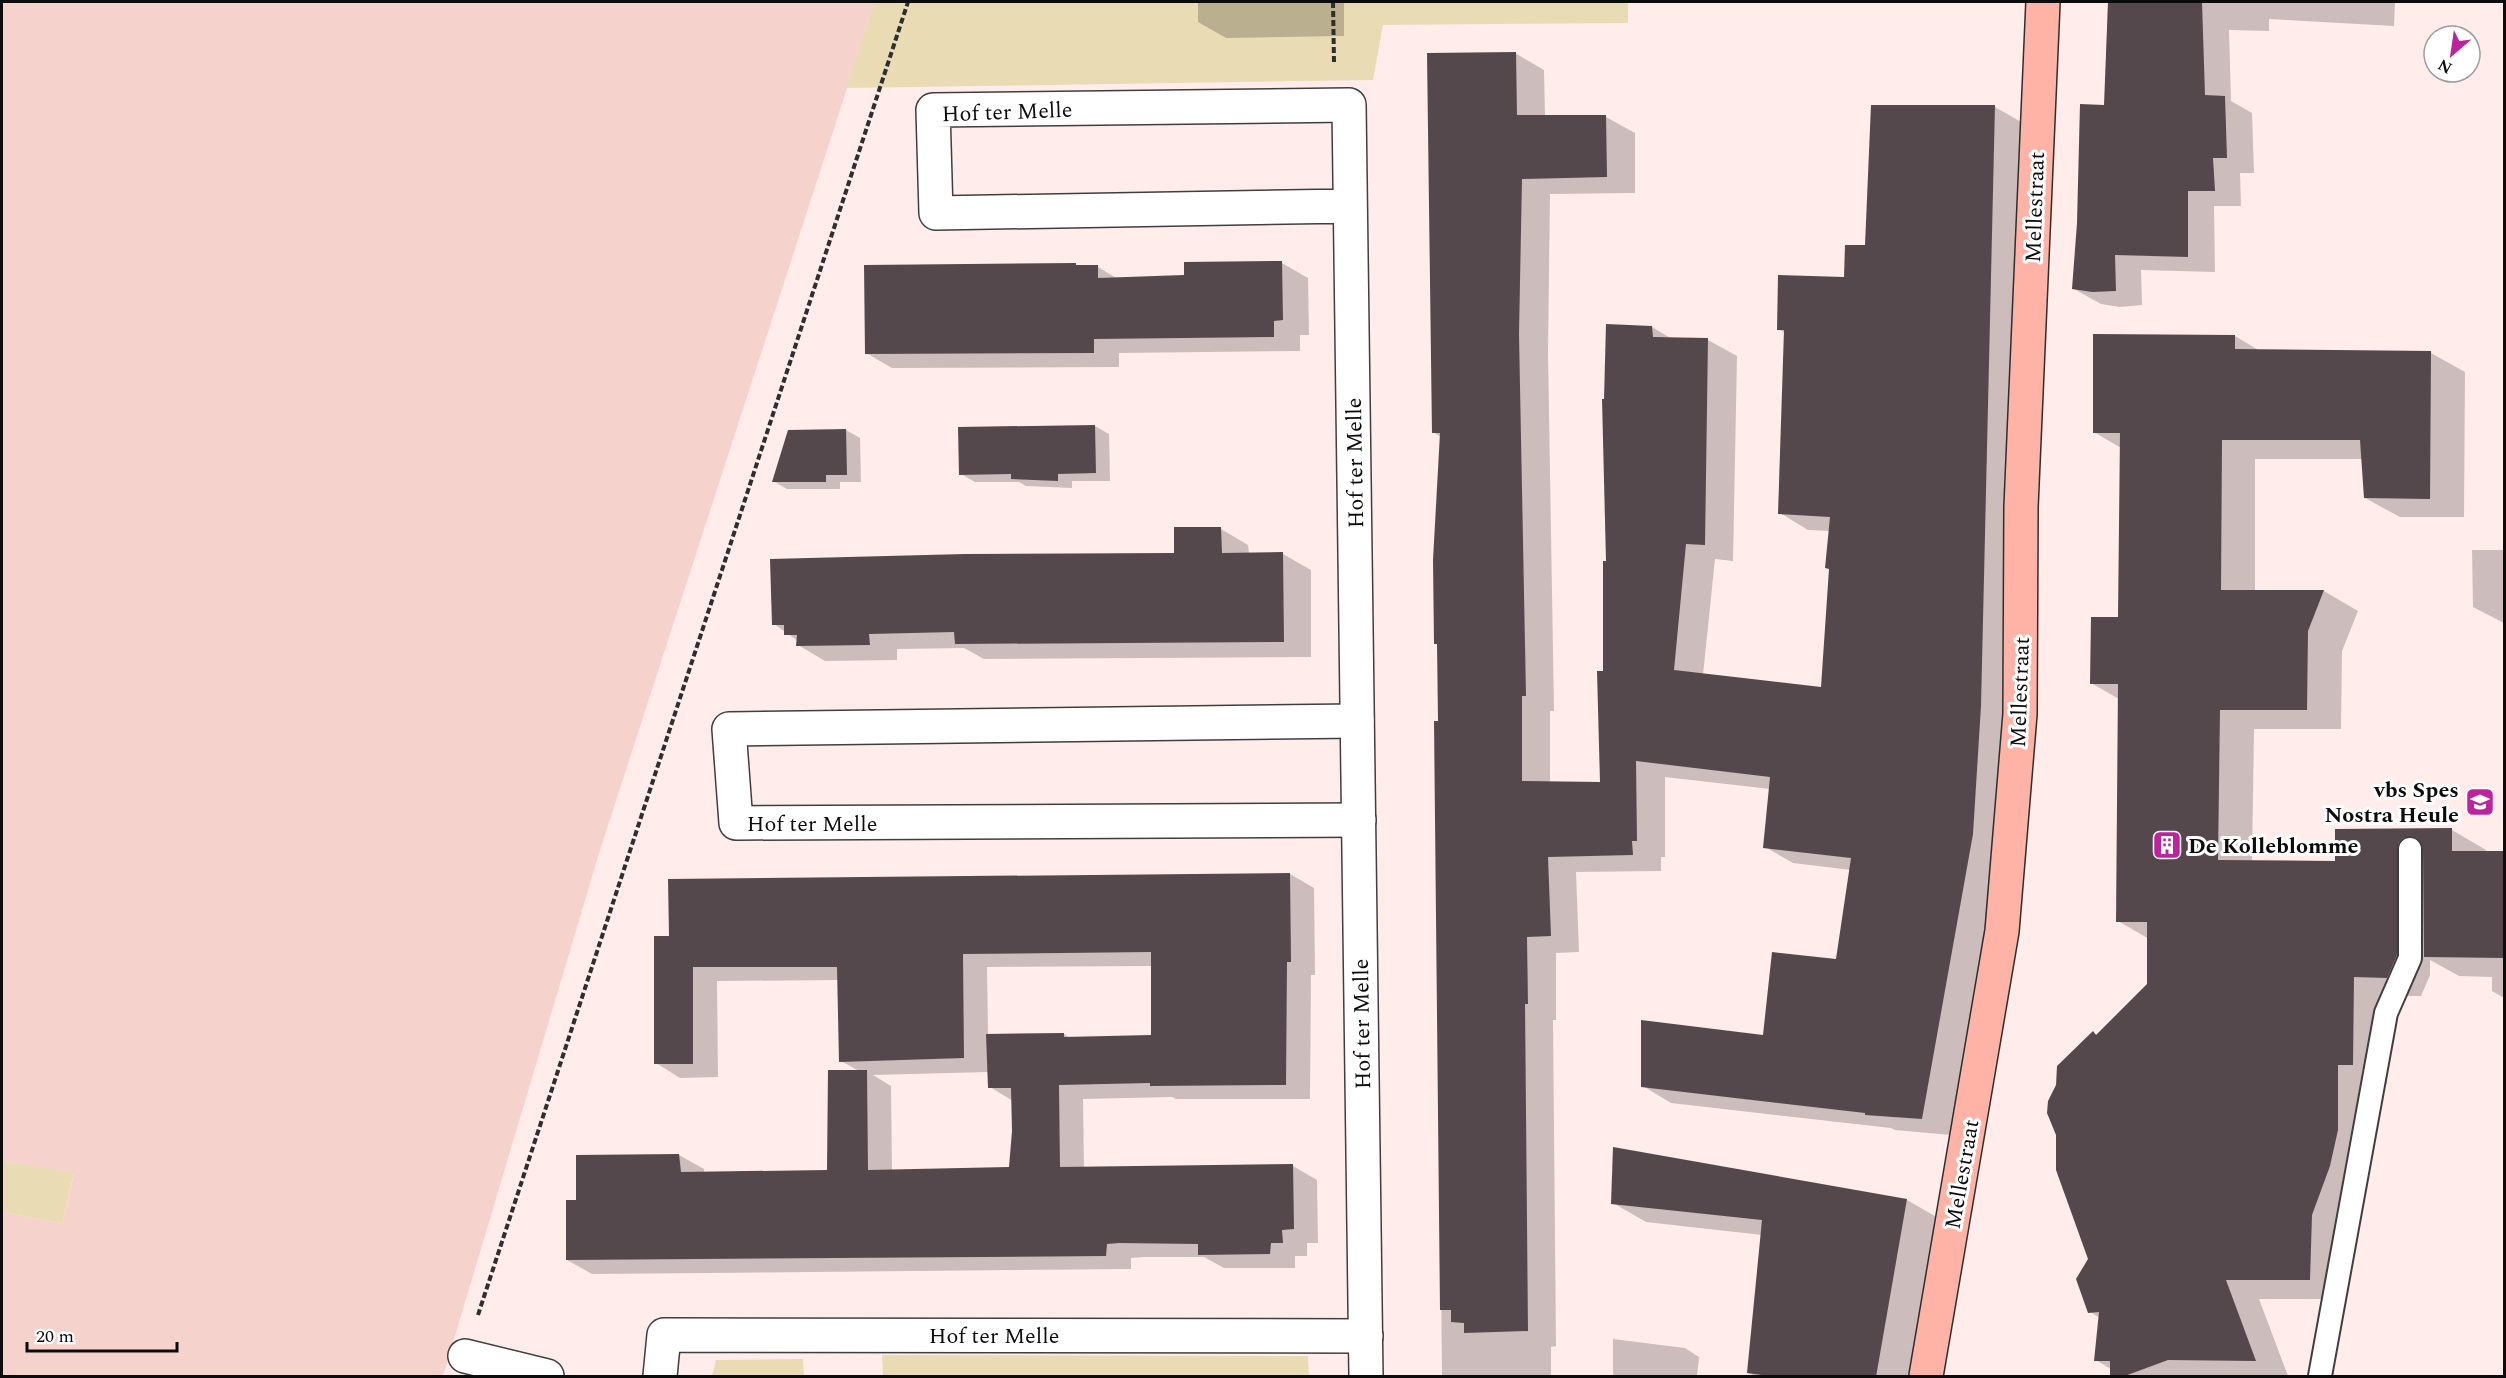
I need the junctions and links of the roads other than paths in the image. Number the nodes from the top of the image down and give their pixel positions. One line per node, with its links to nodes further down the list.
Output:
1 (2043, 2): 11 (street, Mellestraat)
2 (1350, 206): 2 (street, Hof ter Melle); 3 (street, Hof ter Melle)
3 (1357, 721): 4 (street, Hof ter Melle); 4 (street, Hof ter Melle)
4 (1359, 820): 6 (street, Hof ter Melle)
5 (2410, 849): 12 (lane)
6 (1366, 1336): 9 (street, Hof ter Melle); 10 (street, Hof ter Melle)
7 (465, 1356): 8 (street)
8 (547, 1377)
9 (660, 1377)
10 (1366, 1377)
11 (1926, 1377)
12 (2319, 1377)

